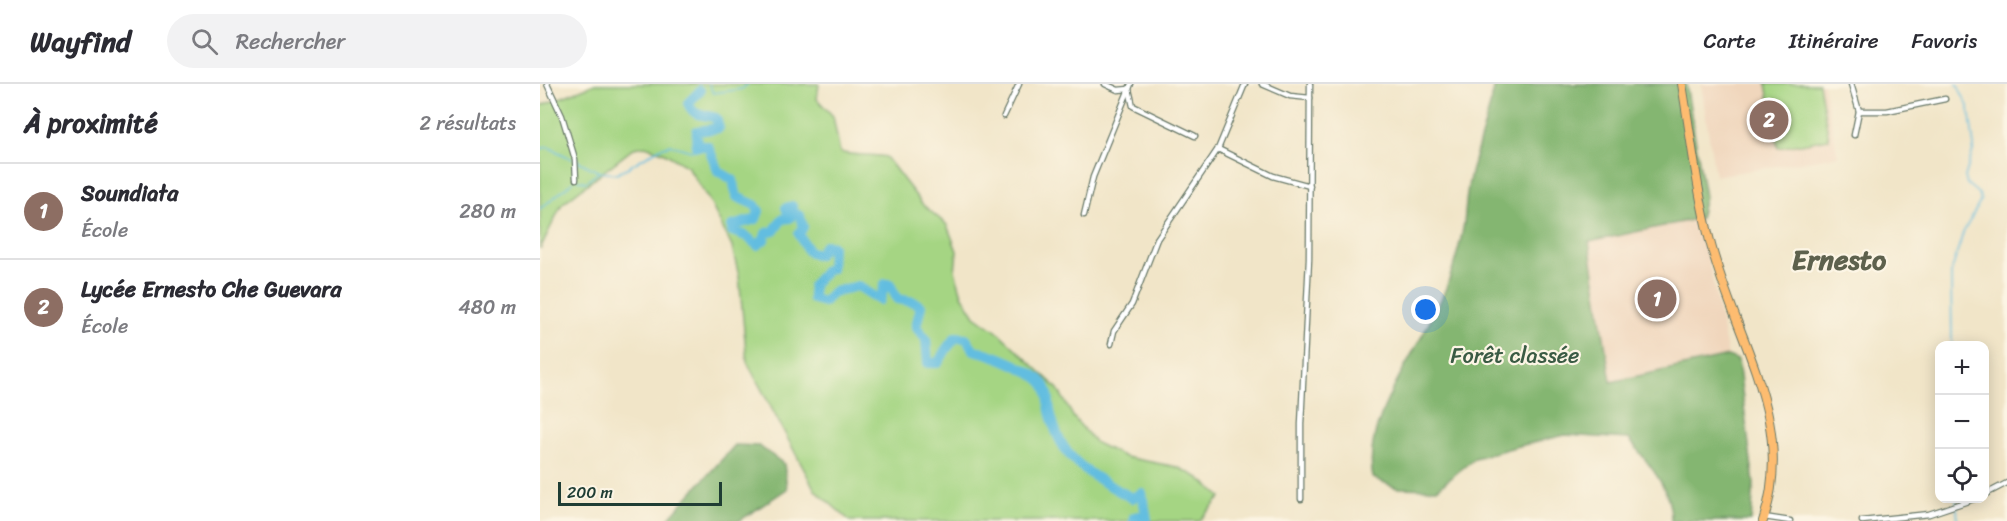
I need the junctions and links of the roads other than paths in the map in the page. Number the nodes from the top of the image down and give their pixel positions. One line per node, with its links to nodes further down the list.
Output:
1 (547, 84): 17 (street)
2 (1019, 84): 13 (street)
3 (1105, 84): 9 (street)
4 (1245, 84): 16 (street)
5 (1262, 84): 10 (street)
6 (1310, 84): 10 (street)
7 (1682, 84): 25 (highway)
8 (1851, 84): 12 (street)
9 (1130, 86): 15 (street); 19 (street)
10 (1310, 98): 18 (street)
11 (1945, 99): 12 (street)
12 (1858, 111): 14 (street)
13 (1004, 116)
14 (1854, 135)
15 (1195, 136)
16 (1218, 149): 18 (street); 20 (street)
17 (576, 179)
18 (1310, 186): 23 (street)
19 (1084, 215)
20 (1111, 344)
21 (2007, 483): 22 (street)
22 (1989, 492)
23 (1301, 499)
24 (1964, 503): 26 (street)
25 (1764, 519): 27 (street)
26 (1873, 520): 28 (street)
27 (1790, 521)
28 (1862, 521)

